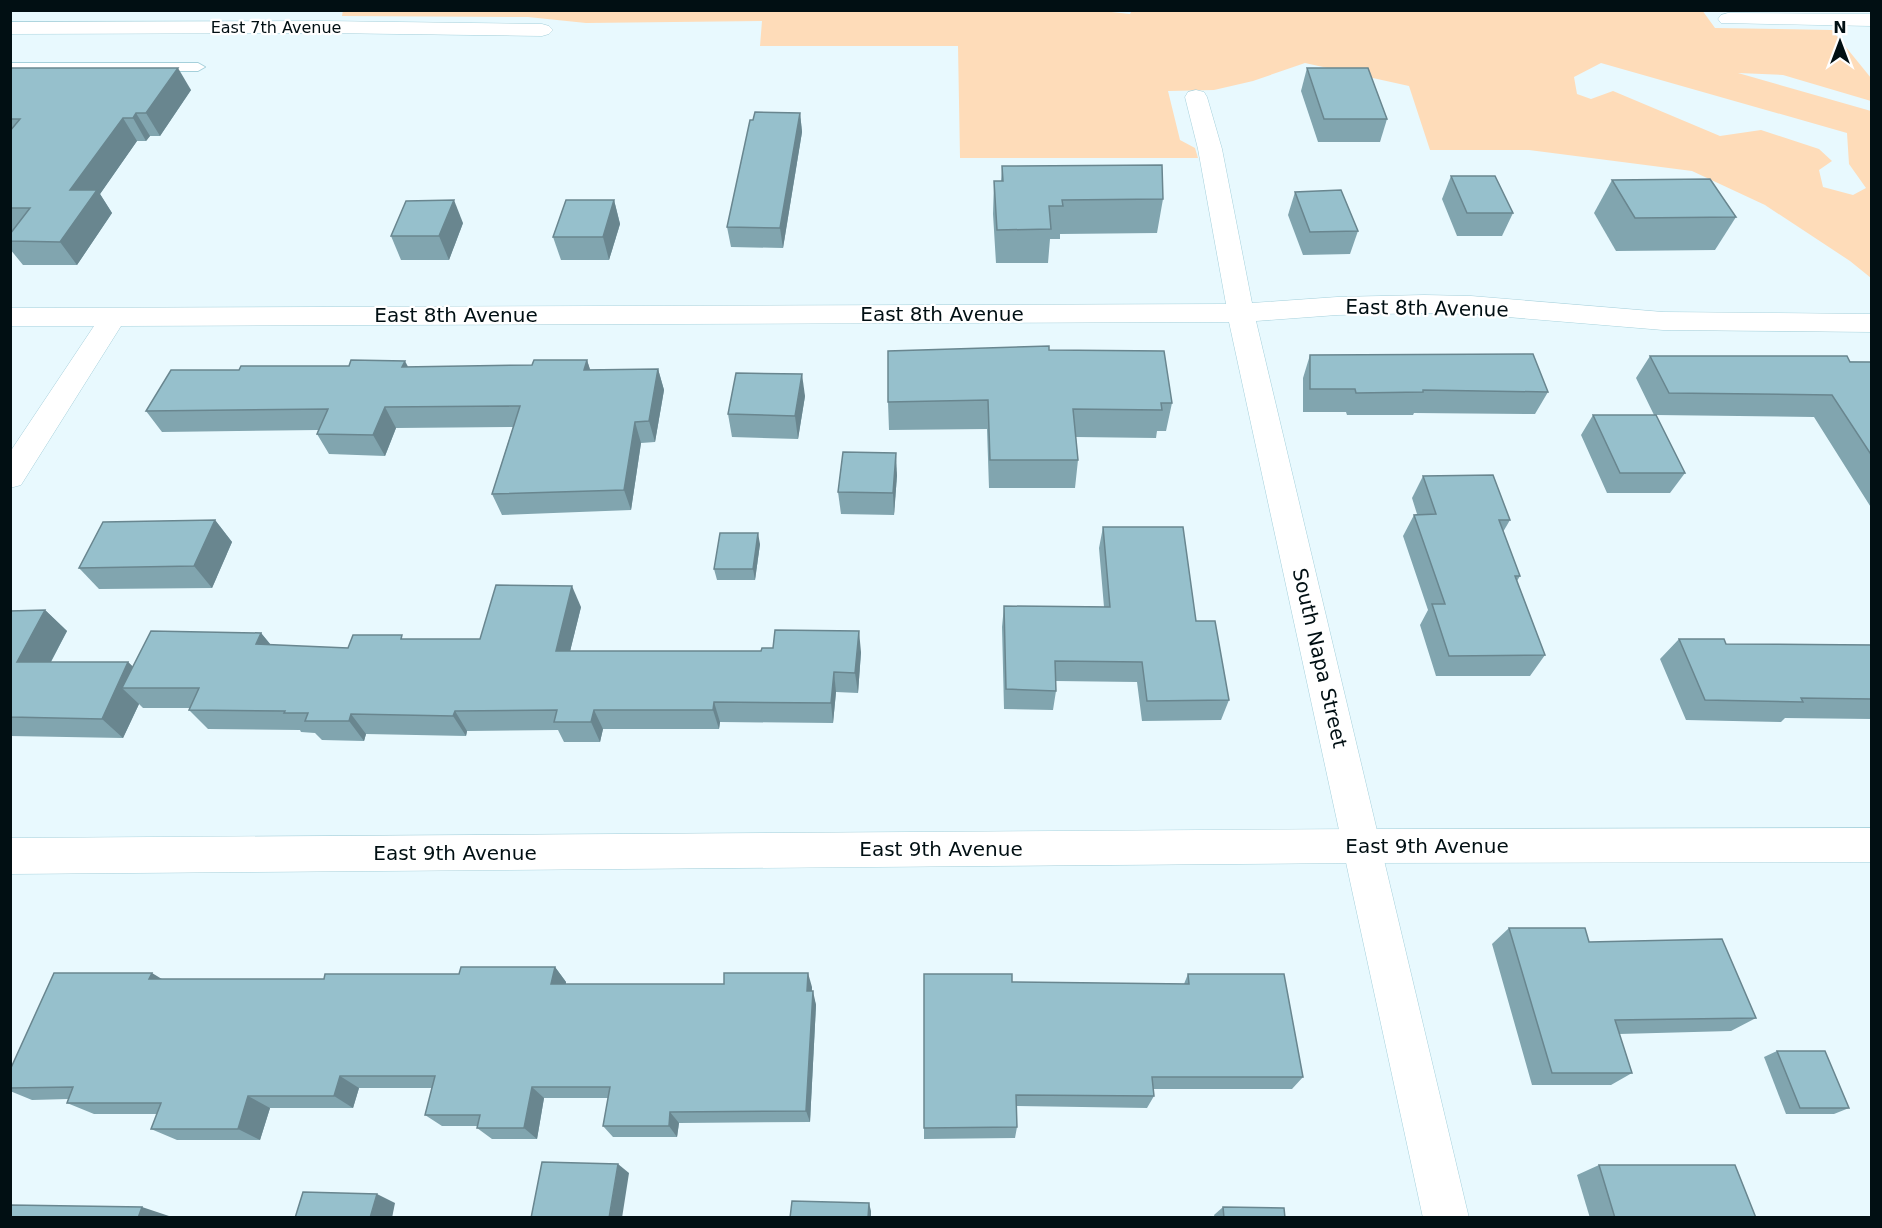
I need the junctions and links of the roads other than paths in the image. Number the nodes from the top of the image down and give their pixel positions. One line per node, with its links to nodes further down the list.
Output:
1 (1728, 19): 2 (street)
2 (1872, 20)
3 (10, 28): 4 (street, East 7th Avenue)
4 (542, 30)
5 (10, 67): 6 (lane)
6 (198, 67)
7 (1196, 97): 8 (street, South Napa Street)
8 (1241, 313): 9 (street, East 8th Avenue); 11 (street, East 8th Avenue); 14 (street, South Napa Street)
9 (114, 316): 10 (street, East 8th Avenue); 12 (street)
10 (10, 317)
11 (1872, 322)
12 (10, 477)
13 (1872, 845): 14 (street, East 9th Avenue)
14 (1363, 846): 15 (street, East 9th Avenue); 16 (street, South Napa Street)
15 (10, 856)
16 (1446, 1218)

